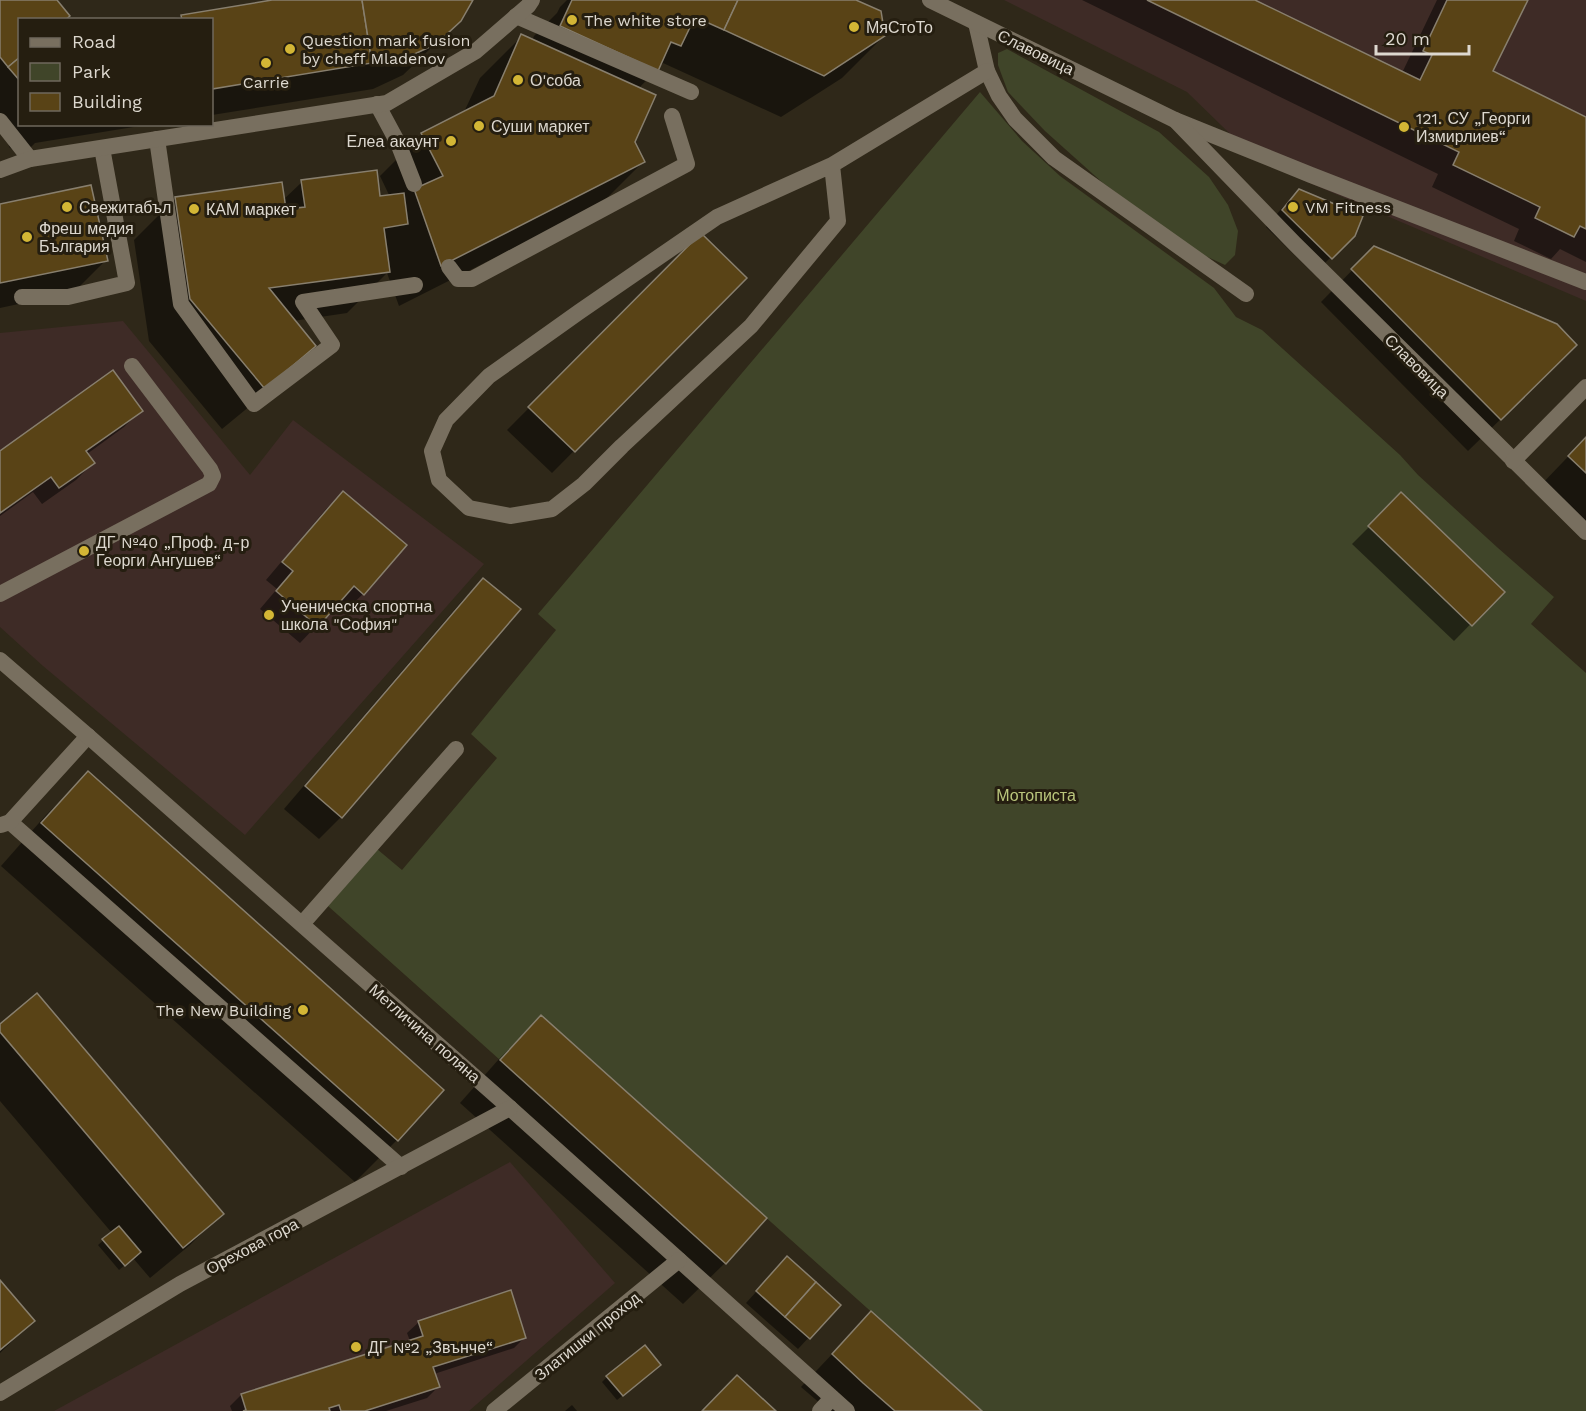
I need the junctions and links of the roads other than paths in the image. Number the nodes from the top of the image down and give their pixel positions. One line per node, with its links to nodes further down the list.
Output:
1 (532, 0): 3 (street)
2 (930, 0): 4 (street, Славовица)
3 (516, 16): 6 (street); 7 (street)
4 (976, 23): 5 (street); 9 (street, Славовица)
5 (987, 71): 14 (street); 20 (street)
6 (691, 92)
7 (377, 104): 11 (street); 16 (street)
8 (672, 116): 17 (street)
9 (1175, 120): 18 (street, Славовица); 24 (street, Славовица)
10 (0, 121): 13 (street)
11 (157, 139): 12 (street); 19 (street)
12 (102, 148): 13 (street); 21 (street)
13 (30, 159): 15 (street)
14 (832, 165): 14 (street)
15 (0, 170)
16 (414, 184)
17 (449, 267)
18 (1586, 282)
19 (415, 285)
20 (1246, 294)
21 (22, 297)
22 (132, 366): 26 (street)
23 (1586, 387): 24 (street)
24 (1513, 461): 25 (street, Славовица)
25 (1586, 532)
26 (0, 594)
27 (0, 660): 28 (street, Метличина поляна)
28 (88, 736): 30 (street); 31 (street, Метличина поляна)
29 (456, 749): 31 (street)
30 (5, 823): 33 (street)
31 (302, 924): 32 (street, Метличина поляна)
32 (510, 1108): 33 (street, Орехова гора); 34 (street, Метличина поляна)
33 (401, 1167): 35 (street, Орехова гора)
34 (679, 1260): 36 (street, Метличина поляна); 37 (street, Златишки проход)
35 (0, 1393)
36 (832, 1398): 38 (street); 39 (street, Метличина поляна)
37 (494, 1411)
38 (820, 1411)
39 (847, 1411)

